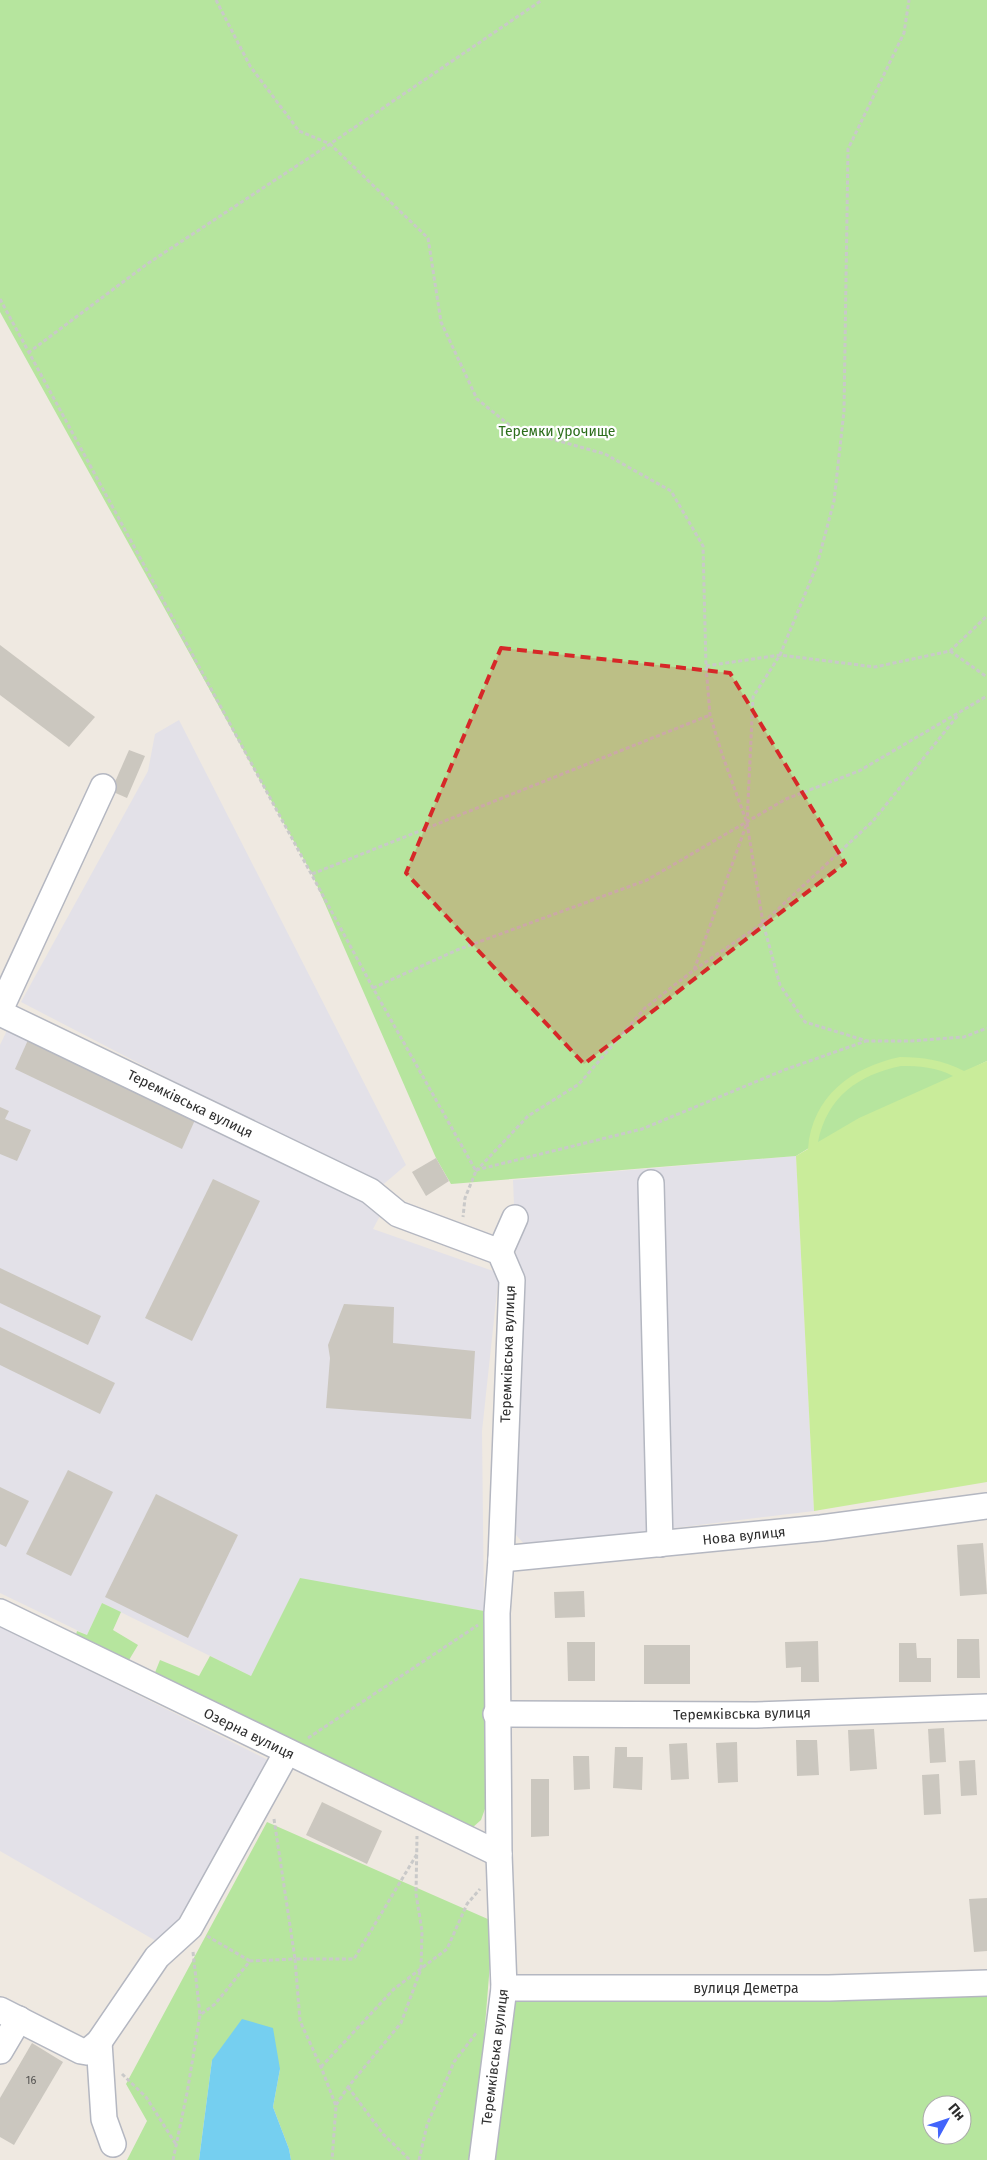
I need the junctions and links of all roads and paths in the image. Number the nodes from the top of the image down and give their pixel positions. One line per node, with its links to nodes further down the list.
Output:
1 (216, 0): 4 (path)
2 (542, 0): 4 (path)
3 (909, 0): 9 (path)
4 (330, 144): 6 (path); 10 (path)
5 (0, 299): 6 (path)
6 (28, 353): 17 (path)
7 (987, 616): 8 (path)
8 (950, 651): 9 (path); 11 (path)
9 (780, 655): 10 (path); 16 (path)
10 (706, 666): 14 (path)
11 (987, 676)
12 (987, 696): 13 (path)
13 (961, 711): 16 (path); 18 (path)
14 (710, 715): 16 (path); 17 (path)
15 (103, 787): 21 (street)
16 (747, 823): 18 (path); 19 (path); 20 (path)
17 (312, 874): 20 (path)
18 (763, 923): 19 (path); 23 (path)
19 (694, 970): 24 (path)
20 (373, 988): 24 (path)
21 (0, 1012): 27 (street, Теремківська вулиця)
22 (987, 1028): 23 (path)
23 (867, 1041): 24 (path)
24 (476, 1171): 27 (path)
25 (651, 1183): 30 (street)
26 (515, 1218): 28 (street)
27 (460, 1237): 28 (street, Теремківська вулиця)
28 (500, 1252): 31 (street, Теремківська вулиця)
29 (987, 1506): 30 (street, Нова вулиця)
30 (660, 1544): 31 (street, Нова вулиця)
31 (501, 1559): 33 (street, Теремківська вулиця)
32 (0, 1612): 36 (street, Озерна вулиця)
33 (497, 1612): 35 (street, Теремківська вулиця); 36 (path)
34 (987, 1707): 35 (street, Теремківська вулиця)
35 (496, 1714): 40 (street, Теремківська вулиця)
36 (287, 1752): 37 (street); 38 (street, Озерна вулиця)
37 (269, 1784): 41 (street); 42 (path)
38 (417, 1815): 39 (path); 40 (street, Озерна вулиця)
39 (417, 1854): 42 (path); 44 (path)
40 (499, 1860): 44 (path); 46 (street, Теремківська вулиця)
41 (190, 1927): 43 (path); 48 (path); 50 (street)
42 (295, 1959): 43 (path); 52 (path)
43 (250, 1960): 48 (path)
44 (421, 1969): 52 (path); 53 (path)
45 (987, 1983): 46 (street, вулиця Деметра)
46 (504, 1988): 61 (street, Теремківська вулиця)
47 (10, 2015): 50 (street); 51 (street)
48 (200, 2015): 56 (path)
49 (481, 2026): 60 (path)
50 (100, 2048): 55 (street); 56 (path)
51 (0, 2051)
52 (321, 2067): 54 (path)
53 (348, 2087): 54 (path); 59 (path)
54 (336, 2106): 58 (path)
55 (112, 2144)
56 (177, 2147): 57 (path)
57 (173, 2160)
58 (332, 2160)
59 (410, 2160)
60 (419, 2160)
61 (482, 2160)

